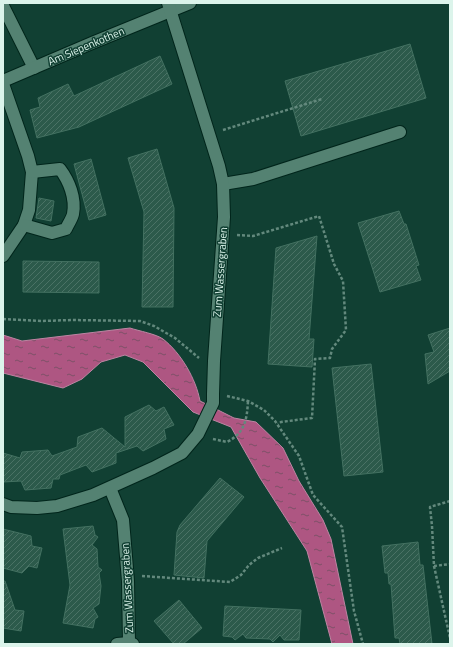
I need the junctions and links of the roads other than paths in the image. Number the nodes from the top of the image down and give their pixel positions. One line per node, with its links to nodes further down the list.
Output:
1 (190, 3): 3 (street, Am Siepenkothen)
2 (3, 6): 4 (street)
3 (169, 7): 4 (street, Am Siepenkothen); 8 (street, Zum Wassergraben)
4 (34, 68): 5 (street, Am Siepenkothen)
5 (3, 83): 7 (street, Am Siepenkothen)
6 (400, 132): 8 (street)
7 (32, 172): 9 (street, Am Siepenkothen); 9 (street)
8 (223, 184): 11 (street, Zum Wassergraben)
9 (24, 225): 10 (street, Am Siepenkothen)
10 (3, 256)
11 (110, 488): 12 (street, Zum Wassergraben); 13 (street, Zum Wassergraben)
12 (3, 504)
13 (131, 643): 14 (street)
14 (117, 644)

